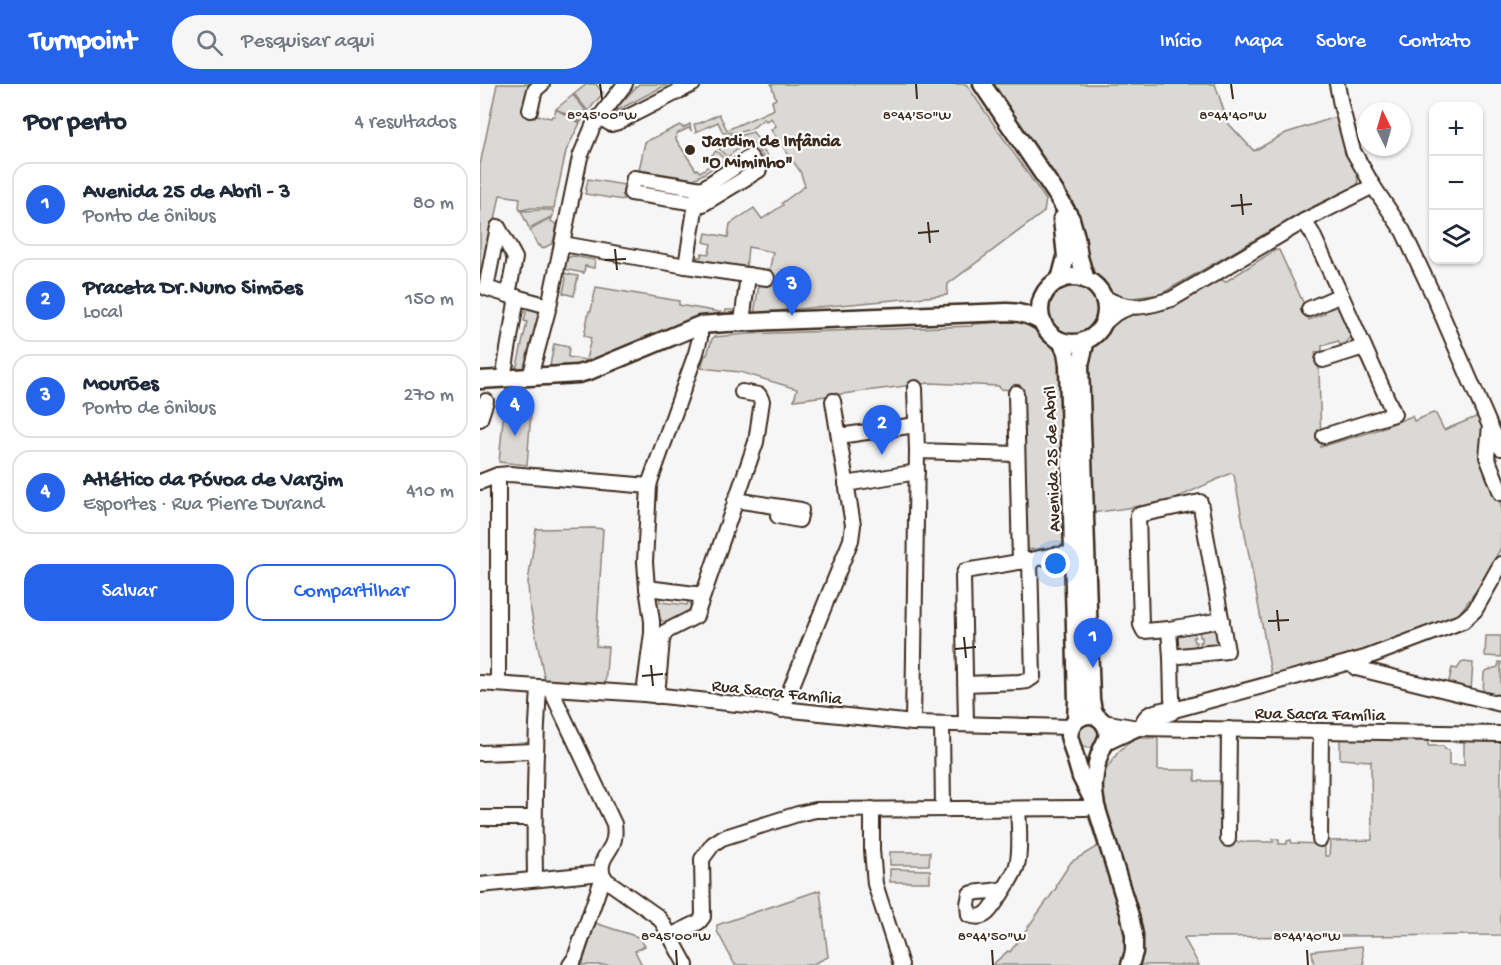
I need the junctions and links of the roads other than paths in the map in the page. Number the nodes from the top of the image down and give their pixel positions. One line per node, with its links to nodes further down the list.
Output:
1 (542, 84): 6 (street)
2 (624, 84): 7 (street)
3 (693, 84): 7 (street)
4 (982, 84): 10 (main road)
5 (1337, 84): 8 (street)
6 (530, 110)
7 (599, 117): 13 (street)
8 (1373, 186): 12 (street); 44 (street)
9 (698, 189): 11 (street); 11 (street); 11 (street)
10 (1055, 192): 17 (main road); 18 (main road)
11 (696, 204): 14 (street)
12 (1304, 221): 19 (street); 23 (street)
13 (563, 244): 14 (street); 22 (street)
14 (686, 266): 15 (street)
15 (748, 275): 16 (street); 26 (street)
16 (767, 278)
17 (1060, 280): 18 (main road); 21 (main road)
18 (1086, 280): 20 (main road)
19 (1341, 295): 24 (street); 32 (street)
20 (1104, 297): 23 (street); 28 (main road)
21 (1042, 298): 25 (main road); 27 (main road)
22 (549, 306): 34 (street); 35 (street)
23 (1130, 307): 28 (street)
24 (1309, 309)
25 (1018, 312): 26 (main road); 27 (main road)
26 (742, 322): 29 (main road)
27 (1043, 323): 31 (main road)
28 (1104, 323): 30 (main road)
29 (700, 325): 35 (main road); 54 (street)
30 (1086, 340): 31 (main road); 76 (main road, Avenida 25 de Abril)
31 (1061, 341): 58 (main road, Avenida 25 de Abril)
32 (1364, 347): 33 (street); 46 (street)
33 (1323, 360)
34 (505, 367)
35 (530, 377): 36 (main road)
36 (480, 380)
37 (915, 388): 43 (street)
38 (742, 392): 56 (street)
39 (1016, 393): 49 (street)
40 (486, 401): 42 (street)
41 (833, 401): 45 (street)
42 (480, 419)
43 (916, 425): 45 (street); 48 (street)
44 (1490, 426): 47 (street); 55 (street)
45 (838, 436): 53 (street)
46 (1324, 436)
47 (1501, 448)
48 (917, 451): 49 (street); 50 (street)
49 (1017, 454): 59 (street)
50 (917, 472): 53 (street); 77 (street)
51 (498, 475): 52 (street); 54 (street); 69 (street)
52 (480, 482)
53 (846, 484): 74 (street)
54 (650, 486): 61 (street)
55 (1501, 493)
56 (735, 500): 57 (street); 62 (street)
57 (780, 507)
58 (1074, 554): 59 (street); 81 (main road, Avenida 25 de Abril)
59 (1025, 561): 70 (street); 70 (street)
60 (1501, 564): 67 (street)
61 (647, 588): 62 (street); 65 (street)
62 (704, 595): 65 (street)
63 (1222, 620): 64 (street); 64 (street); 66 (street)
64 (1169, 629): 66 (street)
65 (658, 636): 72 (street)
66 (1171, 657): 75 (street)
67 (1350, 662): 73 (street); 75 (street)
68 (480, 683): 69 (street, Rua Sacra Família)
69 (498, 684): 71 (street, Rua Sacra Família)
70 (966, 684): 79 (street)
71 (545, 687): 72 (street, Rua Sacra Família); 86 (street); 96 (street)
72 (650, 695): 74 (street, Rua Sacra Família)
73 (1501, 704)
74 (782, 710): 77 (street, Rua Sacra Família)
75 (1174, 710): 80 (street)
76 (1100, 719): 80 (street, Rua Sacra Família); 81 (main road); 85 (main road, Avenida 25 de Abril)
77 (913, 723): 78 (street, Rua Sacra Família)
78 (942, 724): 79 (street, Rua Sacra Família); 90 (street)
79 (966, 724): 81 (street, Rua Sacra Família)
80 (1145, 728): 82 (street, Rua Sacra Família); 85 (street, Rua Sacra Família)
81 (1072, 729): 85 (main road); 88 (main road, Avenida 25 de Abril)
82 (1228, 729): 83 (street, Rua Sacra Família); 95 (street)
83 (1322, 731): 84 (street, Rua Sacra Família); 94 (street)
84 (1501, 734)
85 (1104, 746): 88 (main road, Avenida 25 de Abril)
86 (536, 751): 87 (street); 93 (street)
87 (480, 753)
88 (1091, 807): 91 (street); 104 (main road, Avenida 25 de Abril)
89 (872, 809): 90 (street); 100 (street); 101 (street)
90 (943, 809): 91 (street)
91 (1018, 809): 99 (street)
92 (480, 818): 93 (street)
93 (534, 818): 97 (street)
94 (1320, 838)
95 (1228, 839)
96 (603, 875): 97 (street); 100 (street); 102 (street)
97 (535, 879): 98 (street)
98 (480, 885)
99 (1005, 888)
100 (670, 936): 103 (street)
101 (896, 963)
102 (570, 965)
103 (686, 965)
104 (1130, 965)

